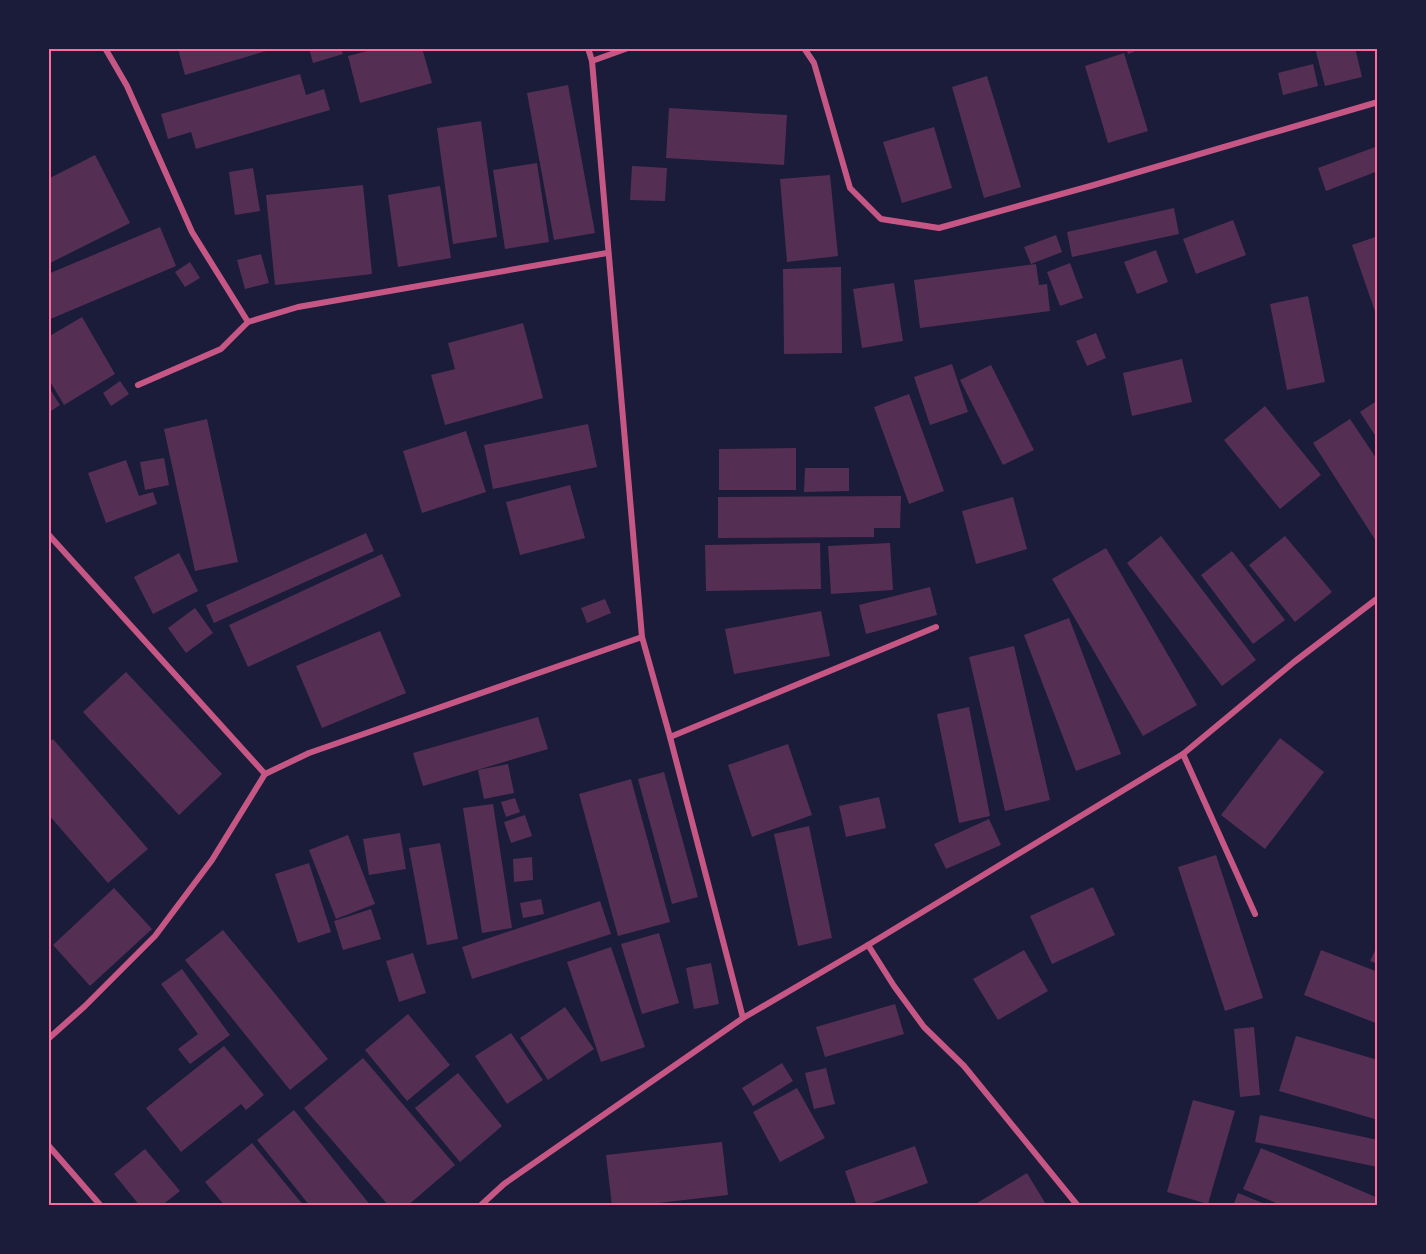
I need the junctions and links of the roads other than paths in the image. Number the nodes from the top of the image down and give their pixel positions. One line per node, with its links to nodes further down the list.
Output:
1 (105, 48): 8 (street)
2 (588, 48): 5 (street)
3 (628, 48): 5 (street)
4 (804, 48): 6 (street)
5 (592, 61): 7 (street)
6 (1378, 102)
7 (608, 253): 8 (street); 13 (street)
8 (248, 322): 9 (street)
9 (138, 385)
10 (48, 534): 16 (street)
11 (1378, 598): 15 (street)
12 (936, 627): 14 (street)
13 (642, 637): 14 (street); 16 (street)
14 (670, 737): 19 (street)
15 (1183, 754): 17 (street); 18 (street)
16 (265, 774): 20 (street)
17 (1255, 914)
18 (868, 945): 19 (street); 24 (street)
19 (743, 1018): 23 (street)
20 (48, 1039)
21 (48, 1145): 22 (street)
22 (101, 1206)
23 (480, 1206)
24 (1078, 1206)

